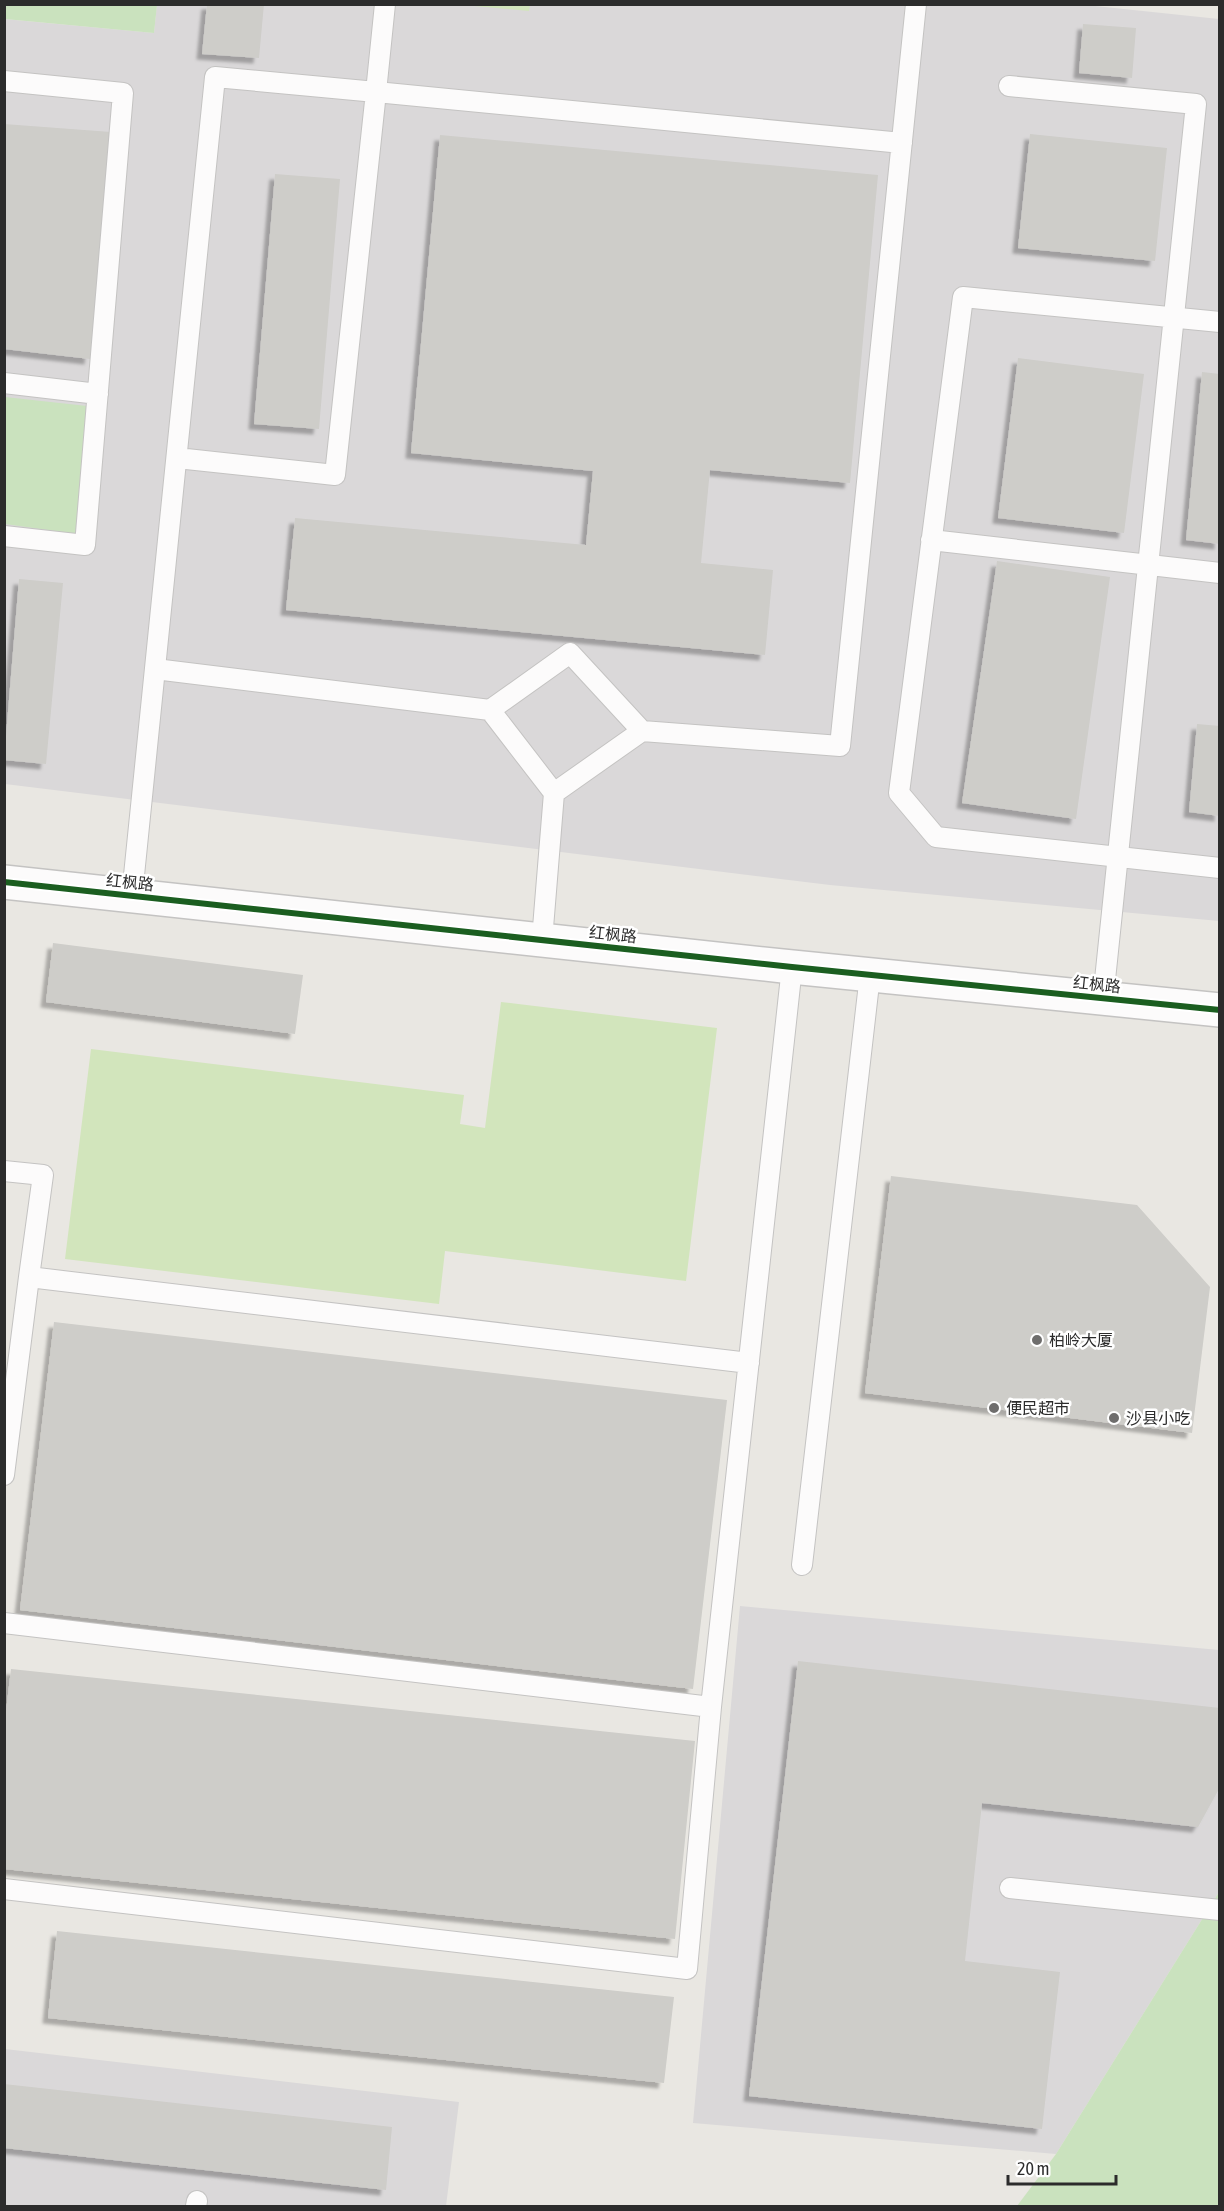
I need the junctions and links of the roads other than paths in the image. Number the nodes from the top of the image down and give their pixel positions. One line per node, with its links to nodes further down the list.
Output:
1 (384, 4): 5 (lane)
2 (916, 4): 6 (lane)
3 (4, 81): 10 (lane)
4 (1009, 86): 7 (lane)
5 (375, 92): 6 (lane); 11 (lane); 11 (lane)
6 (902, 143): 18 (lane)
7 (1174, 318): 8 (lane); 13 (lane); 14 (lane)
8 (1220, 322)
9 (4, 383): 10 (lane)
10 (98, 394): 12 (lane)
11 (177, 458): 16 (lane)
12 (4, 536)
13 (931, 540): 14 (lane); 20 (lane)
14 (1148, 564): 15 (lane); 20 (lane)
15 (1220, 573)
16 (155, 669): 17 (lane); 23 (lane)
17 (490, 710): 18 (lane); 19 (lane)
18 (642, 731): 19 (lane)
19 (554, 793): 24 (lane)
20 (1117, 856): 21 (lane); 27 (lane)
21 (1220, 868)
22 (4, 882): 23 (street, 红枫路)
23 (132, 895): 24 (street, 红枫路)
24 (542, 940): 25 (street, 红枫路)
25 (792, 967): 26 (street, 红枫路); 31 (lane)
26 (870, 975): 27 (street, 红枫路); 33 (lane)
27 (1103, 999): 28 (street, 红枫路)
28 (1220, 1010)
29 (4, 1171): 30 (lane)
30 (29, 1277): 31 (lane); 32 (lane)
31 (749, 1363): 35 (lane)
32 (4, 1475)
33 (802, 1565)
34 (4, 1623): 35 (lane)
35 (711, 1707): 37 (lane)
36 (1010, 1888): 38 (lane)
37 (4, 1889)
38 (1220, 1910)

